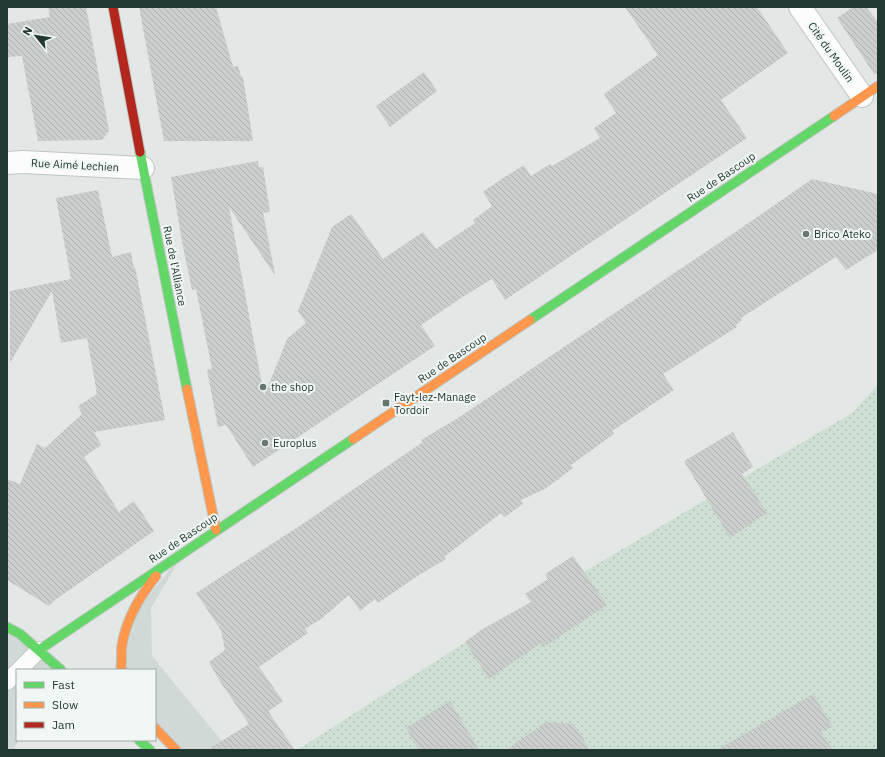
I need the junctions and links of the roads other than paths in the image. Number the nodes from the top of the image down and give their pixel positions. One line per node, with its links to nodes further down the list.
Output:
1 (113, 7): 5 (main road, Rue de l'Alliance)
2 (800, 7): 3 (street, Cité du Moulin)
3 (870, 91): 6 (main road, Rue de Bascoup)
4 (7, 163): 5 (street, Rue Aimé Lechien)
5 (143, 168): 6 (main road, Rue de l'Alliance)
6 (216, 530): 7 (main road, Rue de Bascoup)
7 (165, 565): 9 (main road, Rue de Bascoup); 12 (main road)
8 (7, 627): 9 (main road)
9 (39, 650): 10 (lane); 11 (main road)
10 (20, 669)
11 (60, 669)
12 (122, 669)
13 (16, 673): 14 (lane)
14 (7, 682)
15 (156, 729): 18 (main road)
16 (140, 741): 17 (main road)
17 (150, 750)
18 (176, 750)

